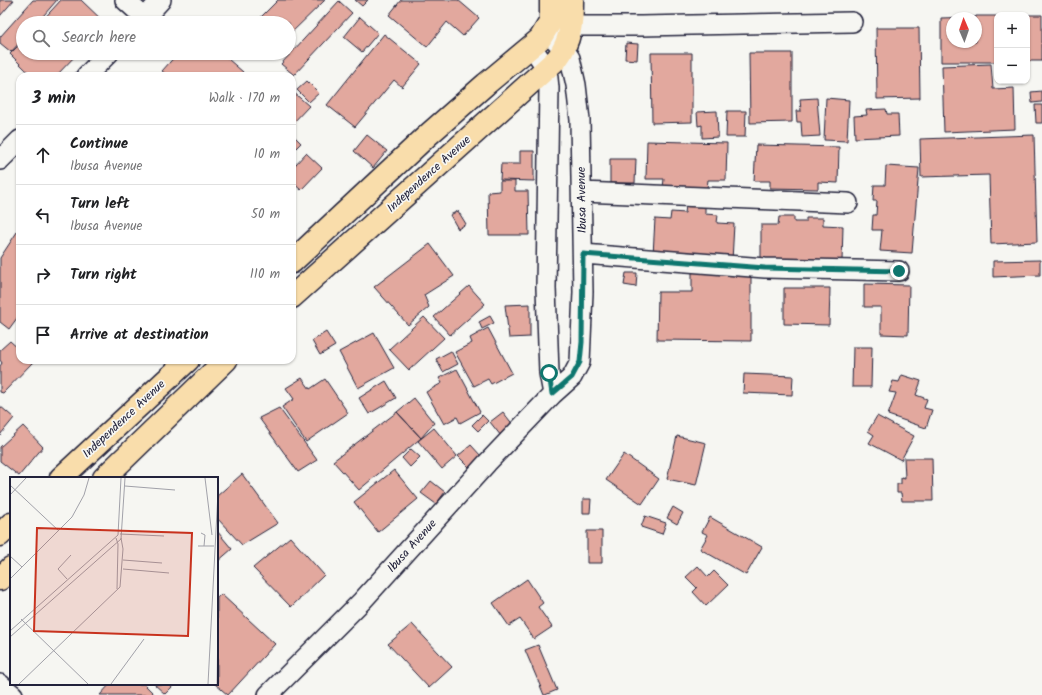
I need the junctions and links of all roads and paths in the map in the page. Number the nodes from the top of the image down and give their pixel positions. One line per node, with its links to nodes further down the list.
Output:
1 (125, 0): 4 (street)
2 (161, 0): 5 (street)
3 (572, 0): 7 (main road)
4 (139, 16)
5 (146, 16)
6 (852, 22): 7 (street)
7 (550, 25): 8 (main road); 10 (street); 17 (main road)
8 (564, 49): 10 (main road, Independence Avenue); 14 (street, Ibusa Avenue)
9 (102, 60): 11 (street)
10 (547, 69): 19 (main road, Independence Avenue); 23 (street)
11 (90, 72)
12 (16, 144): 13 (street)
13 (0, 160)
14 (582, 192): 15 (street); 16 (street, Ibusa Avenue)
15 (848, 203)
16 (583, 254): 18 (street); 23 (street, Ibusa Avenue)
17 (296, 258)
18 (899, 271)
19 (296, 293)
20 (222, 364): 22 (main road)
21 (182, 365): 22 (main road); 24 (main road, Independence Avenue)
22 (196, 389): 25 (main road)
23 (552, 394): 32 (street, Ibusa Avenue)
24 (62, 477)
25 (105, 477)
26 (10, 525): 27 (main road)
27 (0, 535)
28 (10, 569): 29 (main road)
29 (0, 579)
30 (0, 684): 31 (street)
31 (13, 695)
32 (268, 695)

